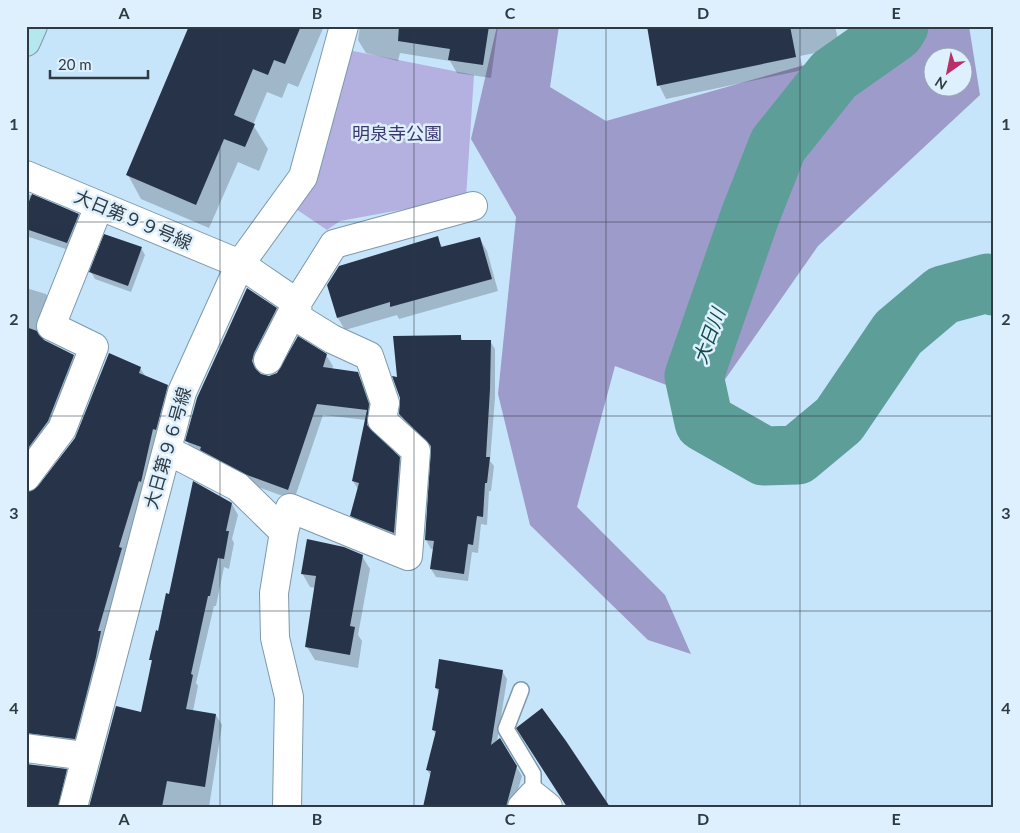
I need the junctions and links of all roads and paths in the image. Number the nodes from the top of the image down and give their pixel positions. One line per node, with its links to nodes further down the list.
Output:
1 (33, 26): 3 (street)
2 (344, 26): 7 (street, 大日第９６号線)
3 (26, 42)
4 (26, 175): 5 (street, 大日第９９号線)
5 (99, 206): 7 (street, 大日第９９号線); 11 (street)
6 (472, 206): 8 (street)
7 (240, 264): 8 (street, 大日第９９号線); 10 (street, 大日第９６号線)
8 (297, 303): 9 (street); 12 (street)
9 (268, 360)
10 (167, 450): 12 (street); 15 (street, 大日第９６号線)
11 (26, 477)
12 (284, 532): 18 (street)
13 (521, 690): 16 (lane)
14 (26, 748): 15 (street)
15 (85, 756): 17 (street, 大日第９６号線)
16 (534, 803)
17 (73, 807)
18 (287, 807)

